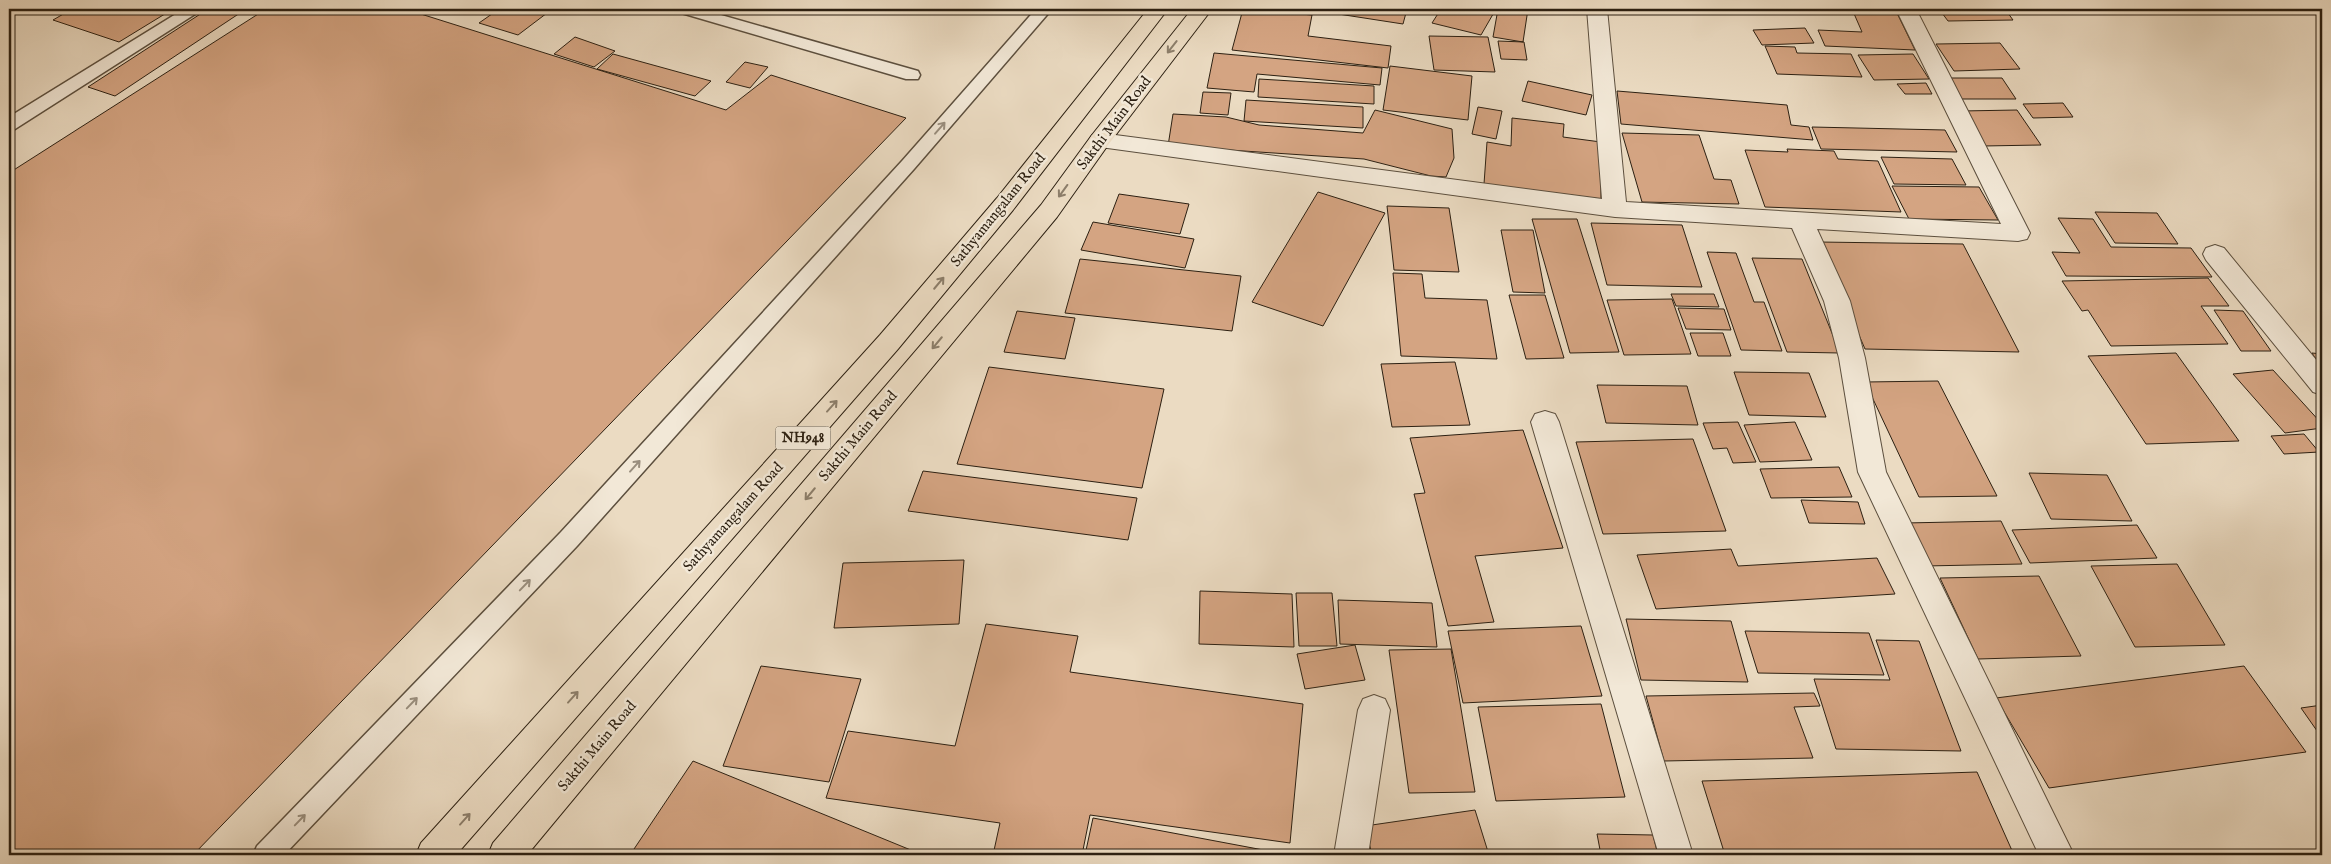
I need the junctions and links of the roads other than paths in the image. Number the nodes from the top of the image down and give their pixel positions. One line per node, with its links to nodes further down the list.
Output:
1 (195, 9): 9 (lane)
2 (684, 9): 8 (lane)
3 (1044, 9): 17 (lane, one-way to 3)
4 (1158, 9): 18 (highway, Sathyamangalam Road / NH948, one-way to 4)
5 (1202, 9): 10 (highway, Sakthi Main Road / NH948, one-way to 10)
6 (1597, 9): 11 (street)
7 (1906, 9): 12 (street)
8 (912, 76)
9 (9, 125)
10 (1100, 140): 11 (street); 19 (highway, Sakthi Main Road / NH948, one-way to 19)
11 (1615, 209): 12 (street)
12 (1800, 219): 22 (street)
13 (2215, 254): 14 (street)
14 (2322, 385)
15 (1546, 422): 21 (street)
16 (1374, 710): 20 (street)
17 (266, 855)
18 (433, 855)
19 (504, 855)
20 (1351, 855)
21 (1676, 855)
22 (2058, 855)

